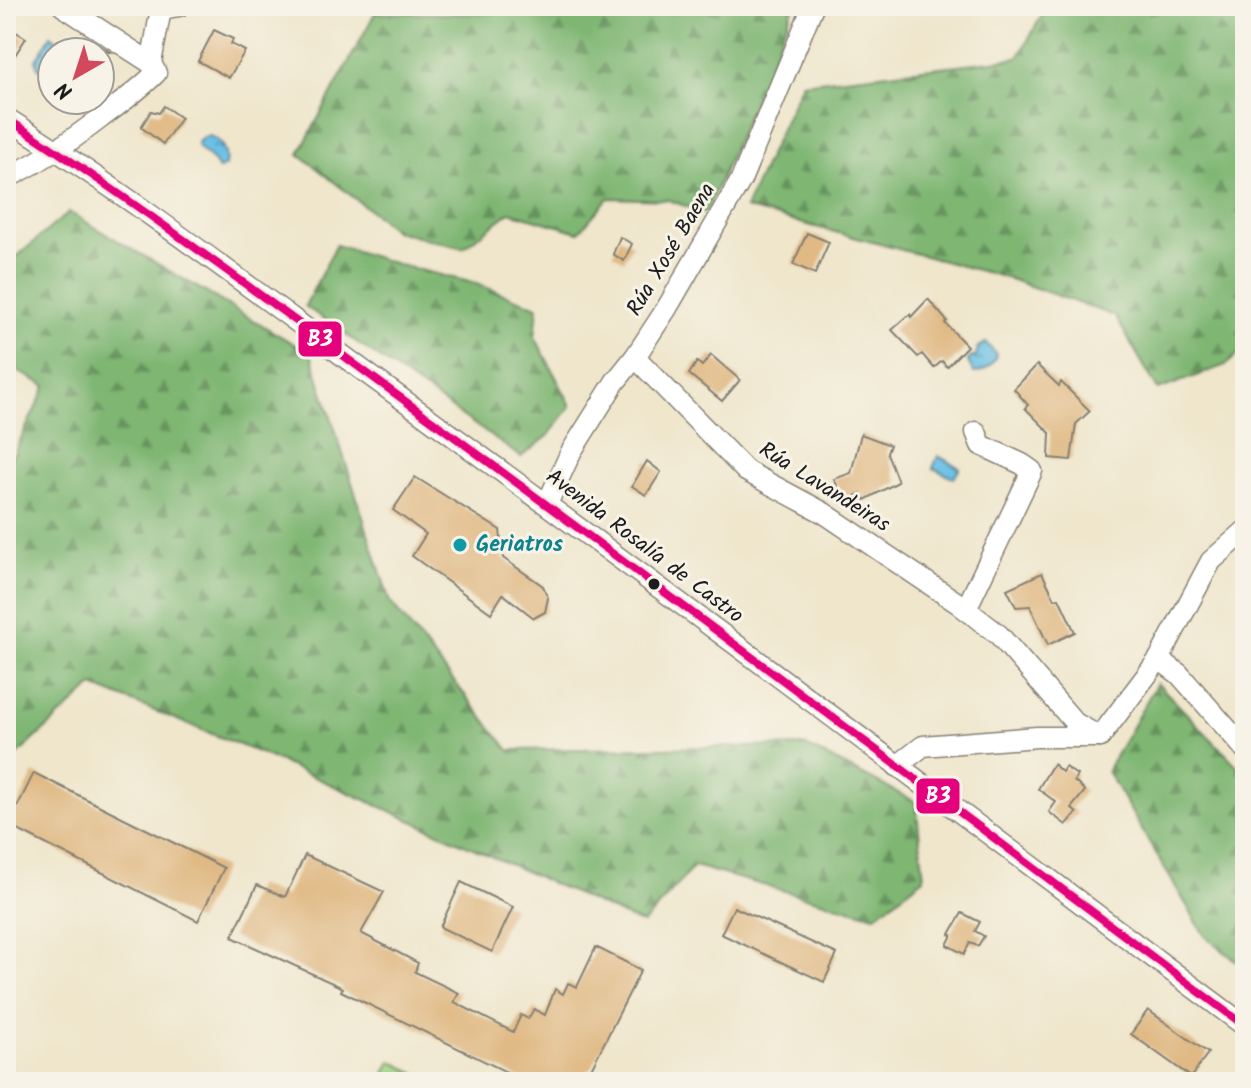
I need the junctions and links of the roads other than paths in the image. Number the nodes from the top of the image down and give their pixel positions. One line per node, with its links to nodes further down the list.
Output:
1 (63, 6): 4 (street)
2 (179, 6): 4 (street)
3 (813, 6): 8 (street, Rúa Xosé Baena)
4 (151, 63): 6 (street)
5 (6, 118): 6 (street, Avenida Rosalía de Castro)
6 (57, 150): 7 (street); 10 (street, Avenida Rosalía de Castro)
7 (6, 178)
8 (635, 357): 10 (street, Rúa Xosé Baena); 12 (street, Rúa Lavandeiras)
9 (976, 432): 12 (street)
10 (547, 504): 16 (street, Avenida Rosalía de Castro)
11 (1245, 531): 13 (street)
12 (966, 609): 14 (street, Rúa Lavandeiras)
13 (1159, 659): 14 (street); 15 (street)
14 (1100, 737): 16 (street)
15 (1245, 749)
16 (897, 766): 17 (street, Avenida Rosalía de Castro)
17 (1245, 1026)

